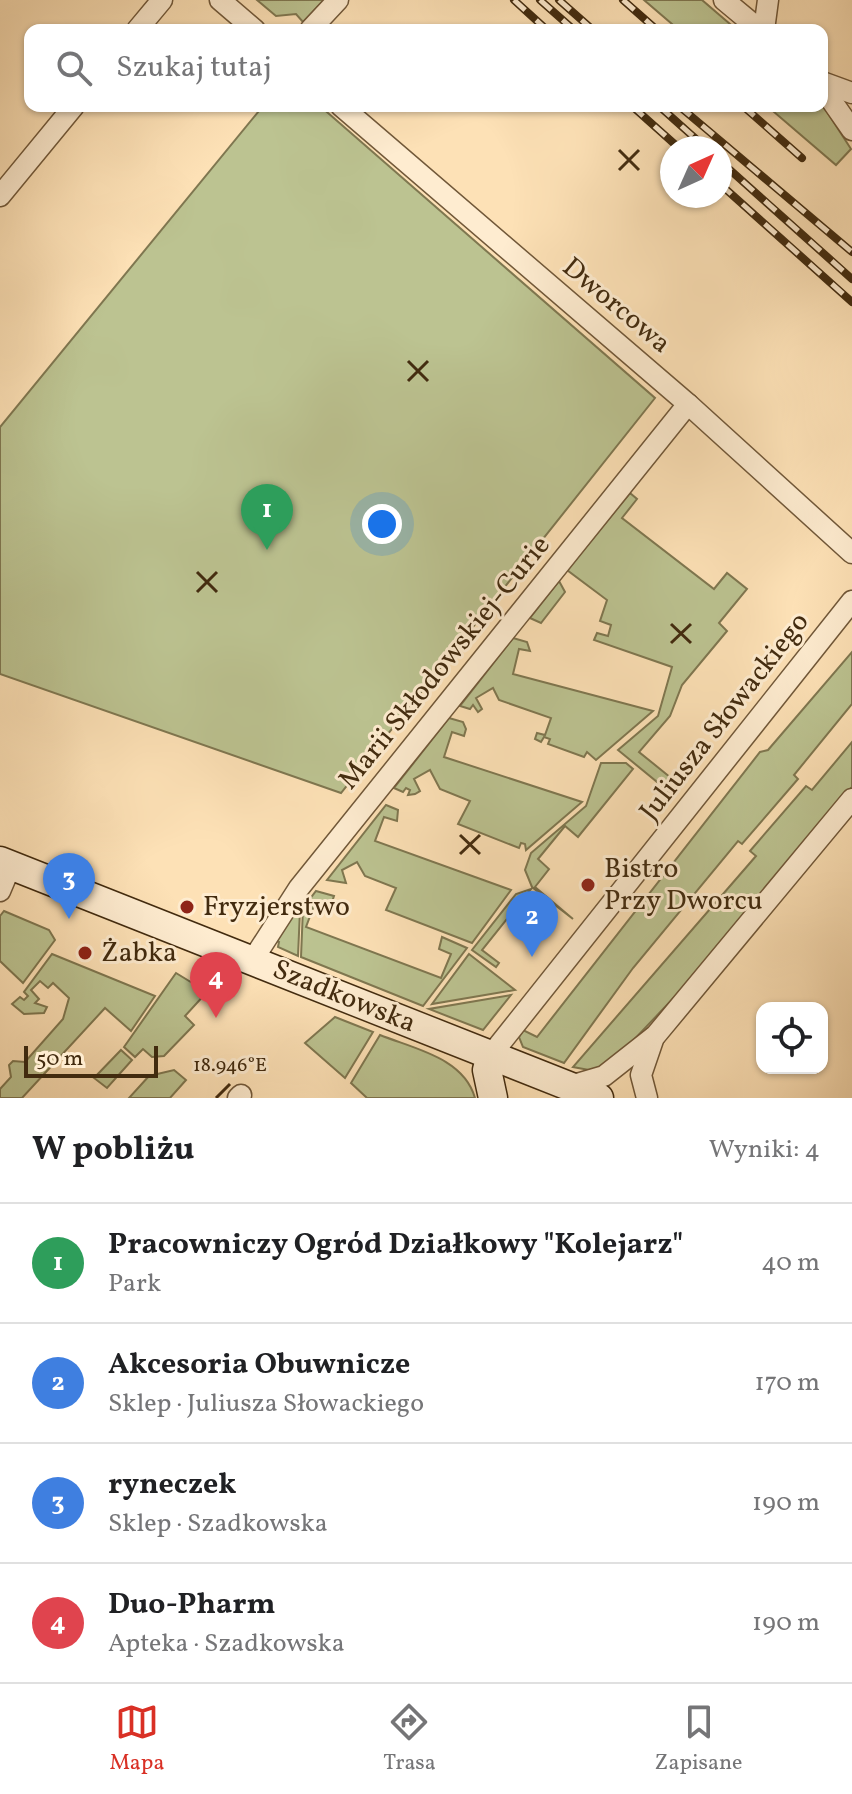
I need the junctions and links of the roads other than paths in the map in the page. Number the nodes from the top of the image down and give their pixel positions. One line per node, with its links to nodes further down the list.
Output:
1 (162, 0): 6 (street)
2 (220, 0): 7 (street)
3 (338, 0): 8 (street)
4 (724, 0): 9 (street)
5 (768, 0): 10 (street)
6 (142, 24)
7 (248, 24)
8 (316, 24)
9 (754, 24)
10 (763, 24)
11 (828, 86): 13 (street)
12 (828, 93): 16 (street)
13 (852, 93)
14 (69, 112): 17 (street)
15 (348, 112): 18 (street, Dworcowa)
16 (852, 130)
17 (0, 196)
18 (688, 404): 19 (street, Dworcowa); 23 (street, Marii Skłodowskiej-Curie)
19 (852, 553)
20 (852, 601): 25 (street, Juliusza Słowackiego)
21 (852, 799): 24 (street)
22 (4, 872): 23 (street, Szadkowska)
23 (252, 961): 25 (street, Szadkowska)
24 (656, 1035): 26 (street); 29 (street)
25 (491, 1055): 26 (street, Szadkowska); 27 (street)
26 (565, 1092): 28 (street, Szadkowska)
27 (493, 1098)
28 (599, 1098)
29 (647, 1098)

